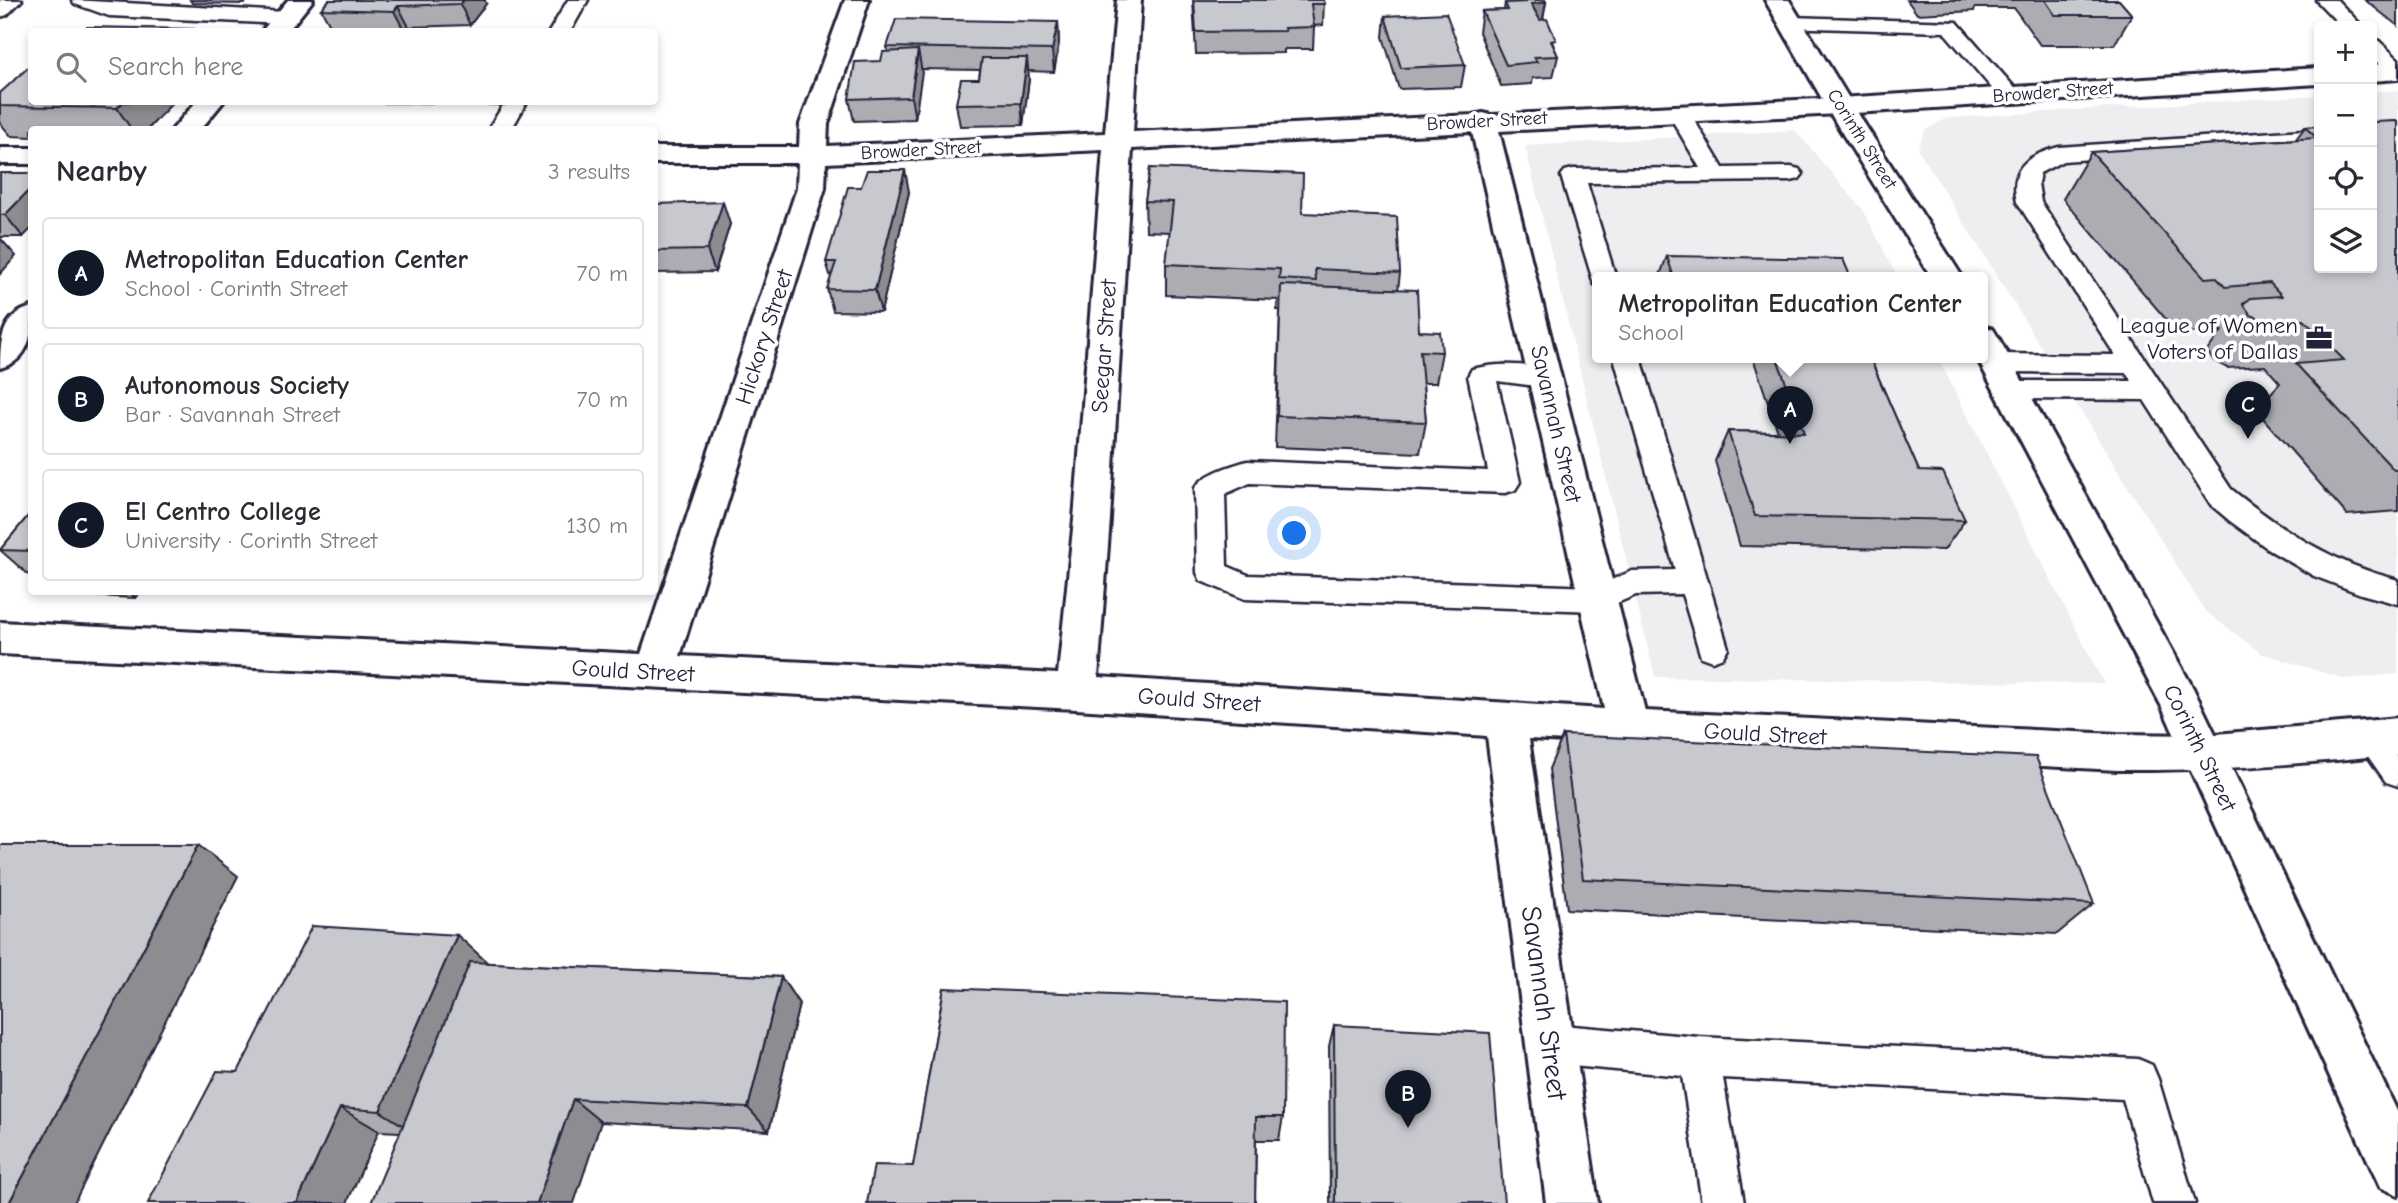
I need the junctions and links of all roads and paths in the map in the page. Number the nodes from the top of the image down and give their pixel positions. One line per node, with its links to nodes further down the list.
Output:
1 (12, 0): 7 (lane)
2 (82, 0): 9 (lane)
3 (578, 0): 11 (lane)
4 (857, 0): 26 (street, Hickory Street)
5 (1129, 0): 24 (street, Seegar Street)
6 (2326, 0): 10 (lane)
7 (0, 11)
8 (1783, 11): 15 (lane); 18 (street, Corinth Street)
9 (286, 17)
10 (2348, 21)
11 (561, 28)
12 (2377, 52): 13 (lane)
13 (2391, 73)
14 (2314, 76): 15 (street, Browder Street)
15 (2010, 95): 18 (street, Browder Street)
16 (207, 105): 21 (street)
17 (514, 105): 22 (lane)
18 (1839, 106): 19 (street, Browder Street); 32 (street, Corinth Street)
19 (1679, 113): 20 (street, Browder Street); 29 (lane)
20 (1483, 121): 24 (street, Browder Street); 38 (street, Savannah Street)
21 (189, 126)
22 (501, 126)
23 (2314, 136): 37 (lane)
24 (1117, 141): 26 (street, Browder Street); 46 (street, Seegar Street)
25 (658, 155): 26 (street, Browder Street)
26 (811, 155): 45 (street, Hickory Street)
27 (0, 156): 28 (street)
28 (28, 156)
29 (1715, 174): 30 (lane); 31 (lane)
30 (1791, 174)
31 (1601, 272)
32 (1944, 272)
33 (28, 322): 34 (street)
34 (0, 357)
35 (1628, 363): 40 (lane)
36 (1997, 363): 37 (lane); 39 (lane); 50 (street, Corinth Street)
37 (2134, 364): 39 (lane)
38 (1545, 378): 42 (street, Savannah Street); 42 (lane)
39 (2152, 391): 41 (lane)
40 (1694, 582): 42 (lane); 44 (lane)
41 (2398, 592)
42 (1598, 599): 48 (street, Savannah Street)
43 (0, 638): 45 (street, Gould Street)
44 (1712, 648)
45 (655, 672): 46 (street, Gould Street)
46 (1076, 692): 47 (street, Gould Street)
47 (1506, 720): 48 (street, Gould Street); 52 (street, Savannah Street)
48 (1629, 728): 50 (street, Gould Street)
49 (2386, 737): 50 (street, Gould Street); 51 (lane)
50 (2204, 753): 54 (street, Corinth Street)
51 (2398, 771)
52 (1550, 1044): 53 (lane); 55 (street, Savannah Street)
53 (1699, 1057): 56 (lane); 57 (lane)
54 (2392, 1146)
55 (1572, 1203)
56 (1723, 1203)
57 (2174, 1203)

